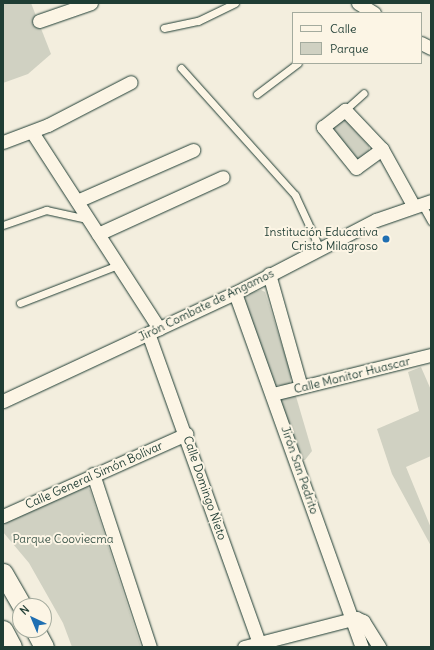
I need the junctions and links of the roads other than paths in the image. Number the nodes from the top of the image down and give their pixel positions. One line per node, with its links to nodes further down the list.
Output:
1 (91, 3): 3 (street)
2 (235, 3): 5 (lane)
3 (61, 8): 4 (street)
4 (39, 21)
5 (164, 28)
6 (422, 44): 7 (street)
7 (431, 48)
8 (297, 64): 12 (lane)
9 (181, 68): 25 (lane)
10 (131, 82): 14 (street)
11 (364, 93): 13 (lane)
12 (257, 94)
13 (345, 110): 16 (street); 16 (street)
14 (32, 132): 15 (street); 19 (street, Calle Domingo Nieto)
15 (3, 142)
16 (382, 149): 20 (street)
17 (194, 150): 19 (street)
18 (223, 177): 24 (street)
19 (77, 201): 21 (street, Calle Domingo Nieto)
20 (422, 203): 22 (lane); 25 (street, Jirón Combate de Angamos)
21 (89, 219): 23 (lane); 24 (street, Calle Domingo Nieto)
22 (431, 221)
23 (3, 226)
24 (98, 234): 26 (street, Calle Domingo Nieto)
25 (319, 247): 27 (street, Jirón Combate de Angamos)
26 (118, 265): 29 (lane); 30 (street, Calle Domingo Nieto)
27 (269, 274): 28 (street, Jirón Combate de Angamos); 32 (street)
28 (235, 293): 30 (street, Jirón Combate de Angamos); 33 (street, Jirón San Pedrito)
29 (20, 303)
30 (154, 331): 34 (street, Jirón Combate de Angamos); 35 (street, Calle Domingo Nieto)
31 (431, 355): 32 (street, Calle Monitor Huascar)
32 (301, 387): 33 (street, Calle Monitor Huascar)
33 (273, 394): 40 (street, Jirón San Pedrito)
34 (3, 401)
35 (186, 434): 36 (street, Calle General Simón Bolívar); 43 (street, Calle Domingo Nieto)
36 (93, 474): 37 (street, Calle General Simón Bolívar); 46 (street)
37 (3, 516)
38 (3, 573): 39 (street)
39 (17, 598)
40 (352, 619): 43 (street); 48 (street, Jirón San Pedrito); 49 (street)
41 (3, 630): 44 (street)
42 (39, 638): 45 (street)
43 (259, 643): 47 (street)
44 (12, 647)
45 (44, 647)
46 (150, 647)
47 (244, 647)
48 (362, 647)
49 (379, 647)

